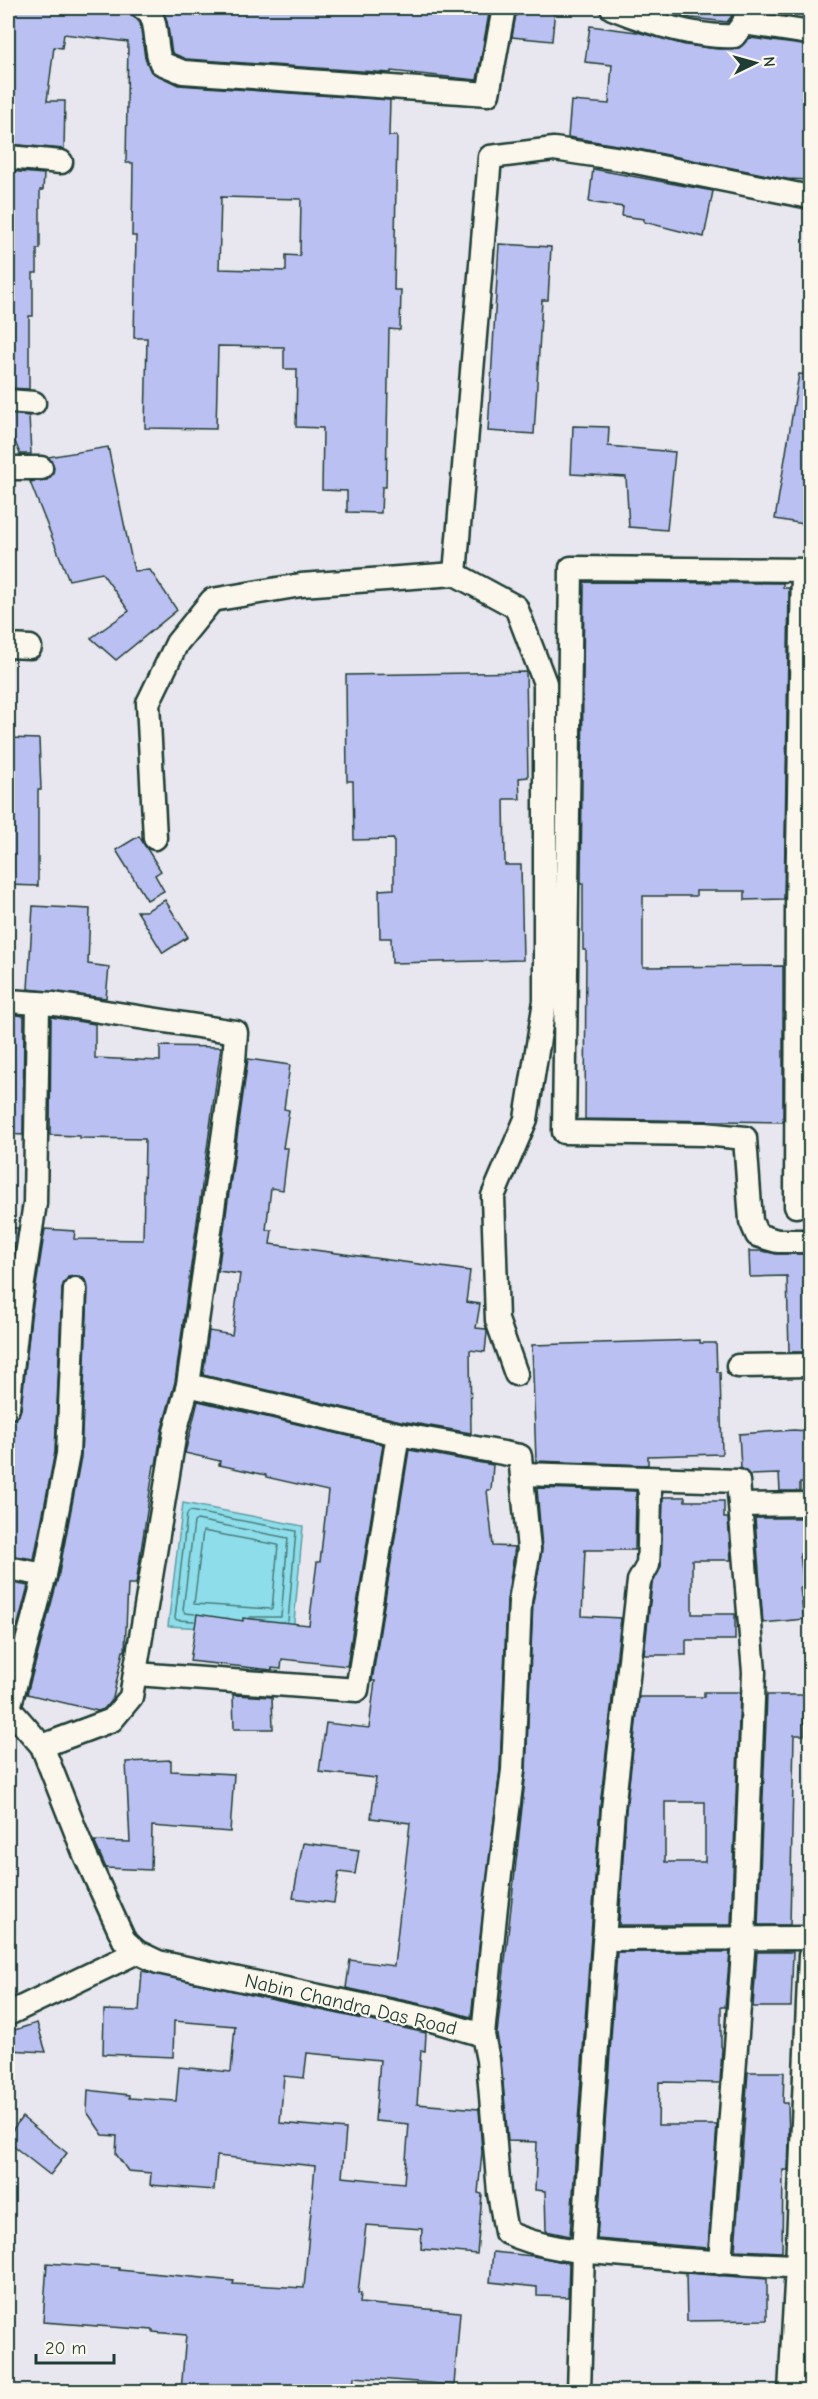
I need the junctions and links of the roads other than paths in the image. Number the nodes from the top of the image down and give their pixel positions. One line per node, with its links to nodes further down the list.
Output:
1 (143, 8): 2 (street)
2 (504, 8)
3 (612, 8): 4 (street)
4 (745, 15): 5 (street)
5 (810, 33)
6 (8, 158): 7 (street)
7 (61, 162)
8 (810, 197): 14 (street)
9 (8, 401): 10 (street)
10 (34, 403)
11 (8, 468): 12 (street)
12 (40, 468)
13 (807, 570): 16 (street); 20 (street)
14 (455, 574): 15 (street); 24 (street)
15 (155, 838)
16 (804, 908): 19 (street)
17 (8, 1001): 18 (street)
18 (38, 1004): 25 (street); 26 (street)
19 (796, 1206)
20 (810, 1241)
21 (75, 1289): 33 (street)
22 (810, 1365): 23 (street)
23 (738, 1366)
24 (516, 1374)
25 (188, 1385): 27 (street); 34 (street)
26 (8, 1408)
27 (399, 1434): 28 (street); 34 (street)
28 (523, 1474): 29 (street); 43 (street)
29 (646, 1478): 31 (street); 38 (street)
30 (810, 1504): 31 (street)
31 (741, 1505): 39 (street)
32 (8, 1568): 33 (street)
33 (45, 1575): 35 (street)
34 (136, 1674): 36 (street)
35 (8, 1707): 36 (street, Nabin Chandra Das Road)
36 (42, 1746): 40 (street, Nabin Chandra Das Road)
37 (810, 1938): 39 (street)
38 (606, 1939): 39 (street); 44 (street)
39 (744, 1939): 45 (street)
40 (137, 1952): 42 (street); 43 (street, Nabin Chandra Das Road)
41 (810, 1956): 46 (street)
42 (8, 2014)
43 (483, 2035): 44 (street, Nabin Chandra Das Road)
44 (583, 2251): 45 (street, Nabin Chandra Das Road); 48 (street)
45 (720, 2263): 46 (street, Nabin Chandra Das Road)
46 (797, 2266): 47 (street)
47 (803, 2294): 49 (street)
48 (579, 2391)
49 (790, 2391)

